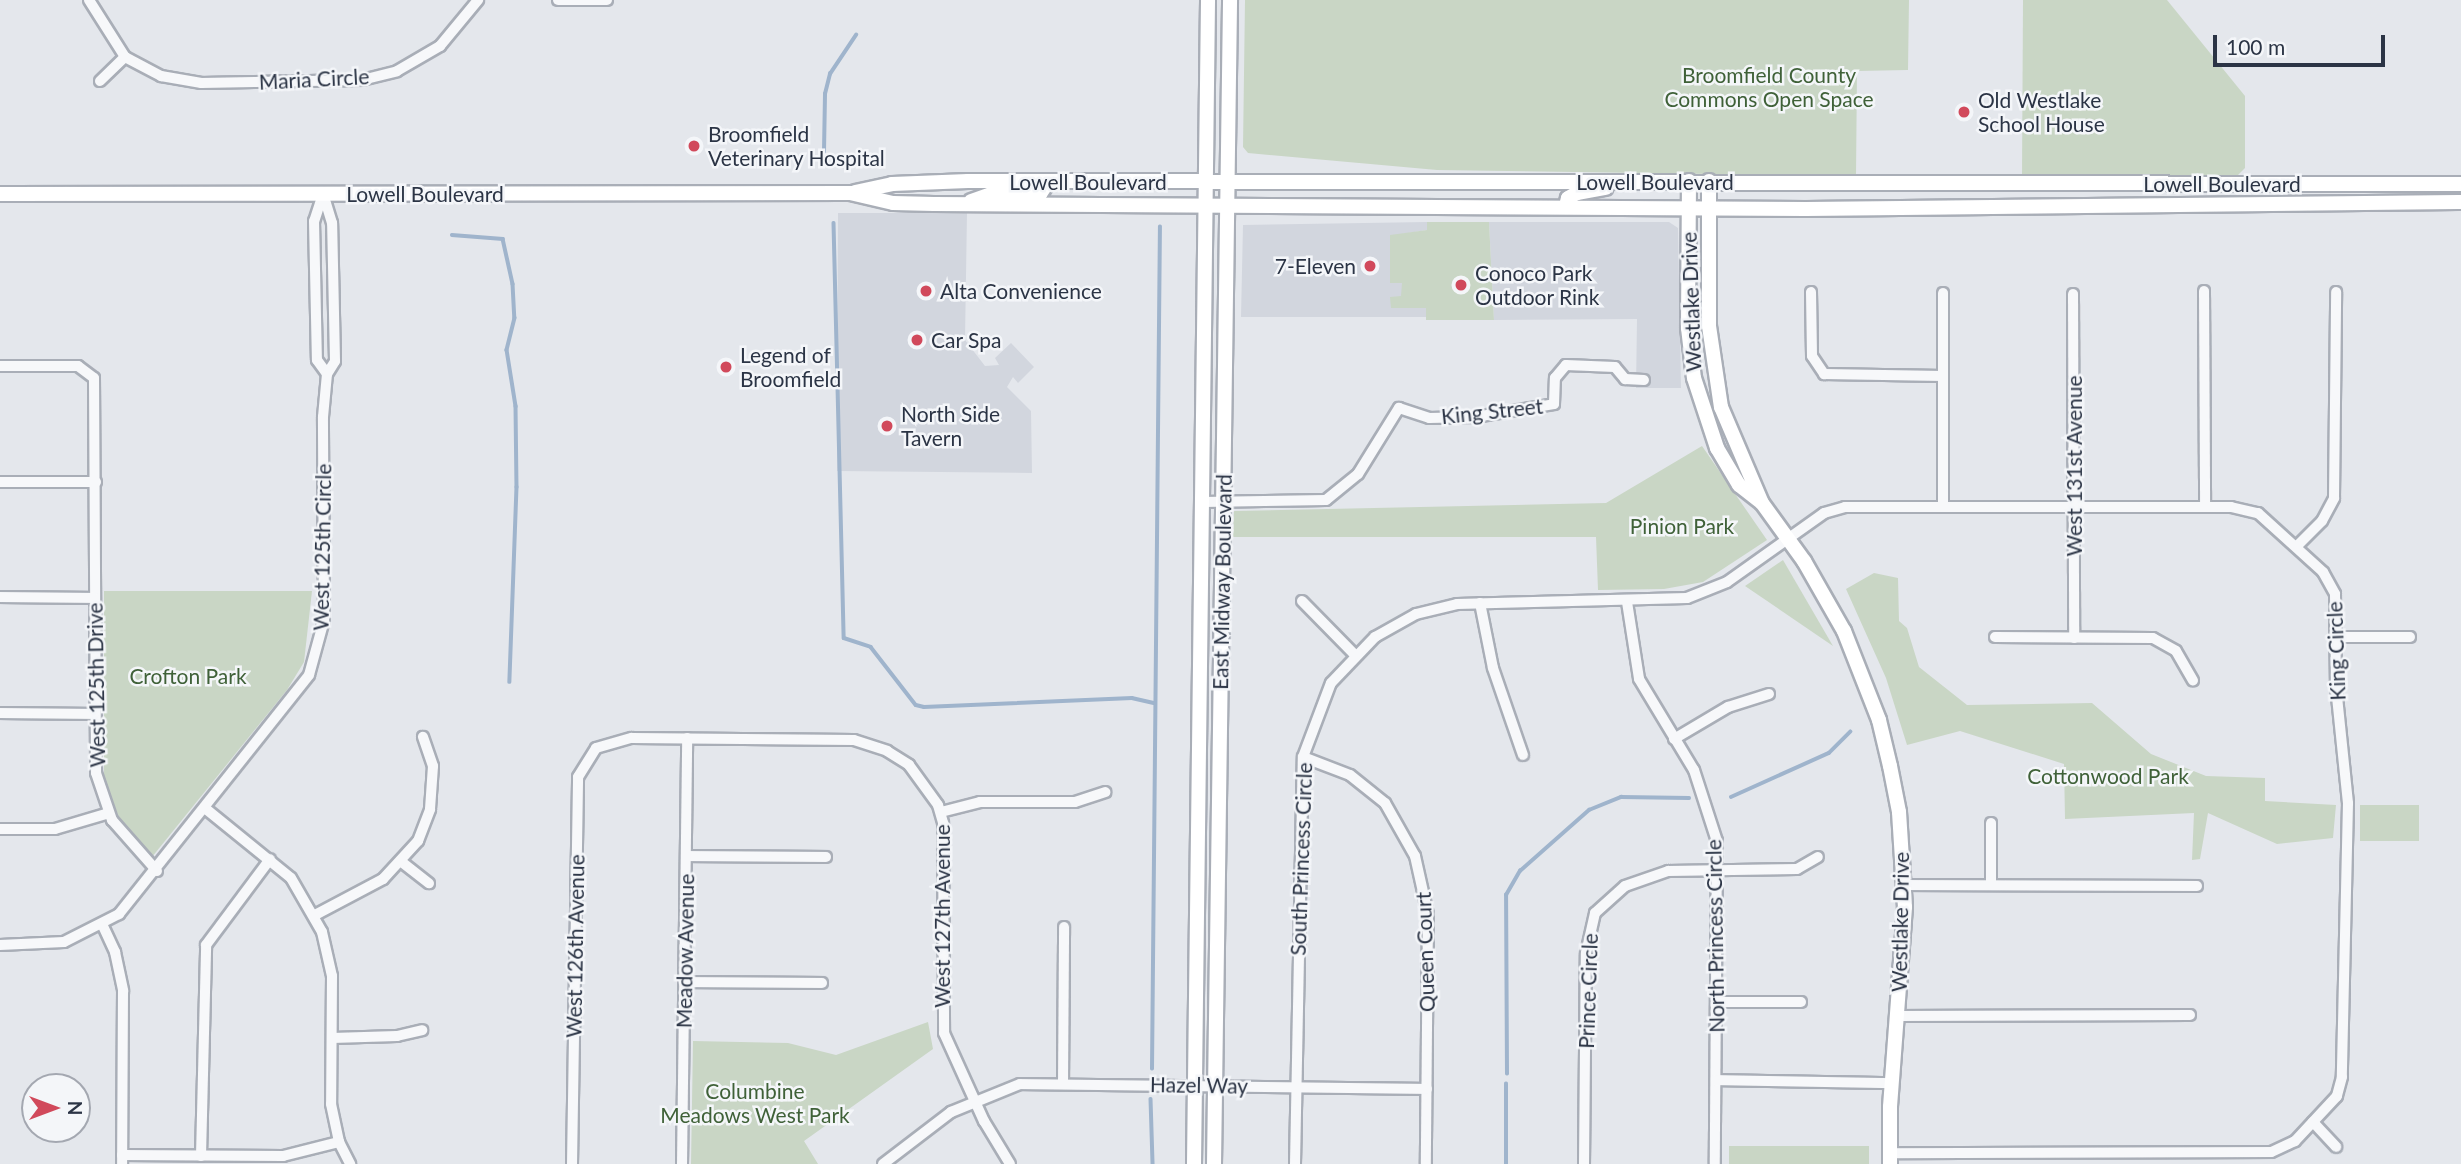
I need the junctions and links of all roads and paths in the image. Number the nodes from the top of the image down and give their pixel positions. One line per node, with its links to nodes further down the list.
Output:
1 (89, 0): 7 (street)
2 (478, 0): 7 (street, Maria Circle)
3 (558, 0): 4 (street)
4 (607, 0)
5 (1208, 0): 14 (main road, East Midway Boulevard)
6 (1230, 0): 13 (main road, East Midway Boulevard)
7 (125, 57): 8 (street)
8 (100, 81)
9 (1641, 181): 10 (main road, Lowell Boulevard); 13 (main road, Lowell Boulevard); 25 (main road)
10 (1689, 181): 11 (main road, Lowell Boulevard); 26 (main road, Westlake Drive)
11 (1709, 181): 15 (main road, Lowell Boulevard); 27 (main road, Westlake Drive)
12 (1048, 182): 14 (main road, Lowell Boulevard); 17 (main road, Lowell Boulevard); 22 (main road)
13 (1227, 182): 14 (main road, Lowell Boulevard); 23 (main road, East Midway Boulevard)
14 (1206, 183): 24 (main road, East Midway Boulevard)
15 (2252, 184): 16 (main road, Lowell Boulevard); 21 (main road)
16 (2461, 184)
17 (850, 193): 19 (main road, Lowell Boulevard); 22 (main road, Lowell Boulevard)
18 (0, 194): 19 (main road, Lowell Boulevard)
19 (323, 194): 34 (street, West 125th Circle); 34 (street, West 125th Circle)
20 (2461, 202): 21 (main road, Lowell Boulevard)
21 (2166, 203): 27 (main road, Lowell Boulevard)
22 (963, 204): 24 (main road, Lowell Boulevard)
23 (1227, 204): 24 (main road, Lowell Boulevard); 25 (main road, Lowell Boulevard); 39 (main road, East Midway Boulevard)
24 (1206, 205): 40 (main road, East Midway Boulevard)
25 (1566, 206): 26 (main road, Lowell Boulevard)
26 (1688, 206): 27 (main road, Lowell Boulevard); 41 (main road, Westlake Drive)
27 (1709, 207): 41 (main road, Westlake Drive)
28 (2204, 291): 44 (street)
29 (1811, 292): 35 (street)
30 (2336, 292): 46 (street)
31 (1943, 293): 35 (street)
32 (2073, 294): 42 (street, West 131st Avenue)
33 (0, 366): 38 (street)
34 (327, 374): 68 (street, West 125th Circle)
35 (1943, 376): 43 (street)
36 (1644, 380): 39 (street, King Street)
37 (0, 482): 38 (street)
38 (96, 482): 48 (street, West 125th Drive)
39 (1224, 501): 40 (street, King Street); 100 (main road, East Midway Boulevard)
40 (1203, 502): 99 (main road, East Midway Boulevard)
41 (1762, 503): 45 (main road, Westlake Drive)
42 (2074, 506): 43 (street, King Circle); 44 (street, King Circle); 54 (street, West 131st Avenue)
43 (1943, 507): 45 (street, King Circle)
44 (2205, 507): 46 (street, King Circle)
45 (1789, 539): 50 (street, South Princess Circle); 81 (main road, Westlake Drive)
46 (2297, 546): 55 (street, King Circle)
47 (0, 597): 48 (street)
48 (95, 598): 60 (street, West 125th Drive)
49 (1302, 601): 56 (street)
50 (1628, 602): 51 (street, South Princess Circle); 63 (street, North Princess Circle)
51 (1479, 603): 56 (street, South Princess Circle); 65 (street)
52 (2410, 637): 55 (street)
53 (1995, 638): 54 (street)
54 (2074, 638): 57 (street)
55 (2336, 638): 104 (street, King Circle)
56 (1354, 655): 66 (street, South Princess Circle)
57 (2193, 681)
58 (1769, 694): 63 (street)
59 (0, 713): 60 (street)
60 (94, 714): 70 (street, West 125th Drive)
61 (423, 737): 77 (street)
62 (687, 738): 64 (street, West 127th Avenue); 69 (street, West 127th Avenue); 73 (street, Meadow Avenue)
63 (1674, 739): 78 (street, North Princess Circle)
64 (609, 742): 111 (street, West 126th Avenue)
65 (1523, 755)
66 (1303, 757): 101 (street, South Princess Circle); 102 (street, Queen Court)
67 (1105, 792): 69 (street)
68 (206, 809): 76 (street); 79 (street)
69 (941, 812): 103 (street, West 127th Avenue)
70 (109, 813): 72 (street); 79 (street, West 125th Drive)
71 (1991, 823): 82 (street)
72 (0, 829)
73 (686, 856): 74 (street); 88 (street, Meadow Avenue)
74 (826, 857)
75 (1818, 857): 78 (street, Prince Circle)
76 (270, 859): 84 (street); 107 (street)
77 (403, 863): 80 (street); 84 (street)
78 (1718, 869): 90 (street, North Princess Circle); 119 (street, Prince Circle)
79 (157, 871): 85 (street)
80 (429, 883)
81 (1904, 885): 82 (street); 93 (main road, Westlake Drive)
82 (1991, 885): 83 (street)
83 (2197, 886)
84 (315, 915): 95 (street)
85 (103, 926): 87 (street); 109 (street)
86 (1065, 927): 98 (street)
87 (0, 945)
88 (684, 982): 89 (street); 112 (street, Meadow Avenue)
89 (822, 983)
90 (1717, 1002): 91 (street); 96 (street, North Princess Circle)
91 (1801, 1002)
92 (2190, 1015): 93 (street)
93 (1897, 1016): 97 (main road, Westlake Drive)
94 (422, 1030): 95 (street)
95 (332, 1038): 105 (street)
96 (1716, 1080): 97 (street); 120 (street, North Princess Circle)
97 (1891, 1083): 108 (main road, Westlake Drive)
98 (1063, 1084): 99 (street, Hazel Way); 103 (street, Hazel Way)
99 (1195, 1084): 100 (street, Hazel Way); 115 (main road, East Midway Boulevard)
100 (1215, 1085): 101 (street, Hazel Way); 116 (main road, East Midway Boulevard)
101 (1296, 1087): 102 (street, Hazel Way); 117 (street, South Princess Circle)
102 (1427, 1089): 118 (street, Queen Court)
103 (974, 1101): 113 (street, Hazel Way); 114 (street, West 127th Avenue)
104 (2313, 1122): 106 (street); 108 (street, King Circle)
105 (339, 1142): 107 (street); 110 (street)
106 (2336, 1147)
107 (201, 1156): 109 (street)
108 (1890, 1158)
109 (122, 1159)
110 (350, 1164)
111 (572, 1164)
112 (682, 1164)
113 (883, 1164)
114 (1010, 1164)
115 (1194, 1164)
116 (1214, 1164)
117 (1295, 1164)
118 (1426, 1164)
119 (1584, 1164)
120 (1715, 1164)

